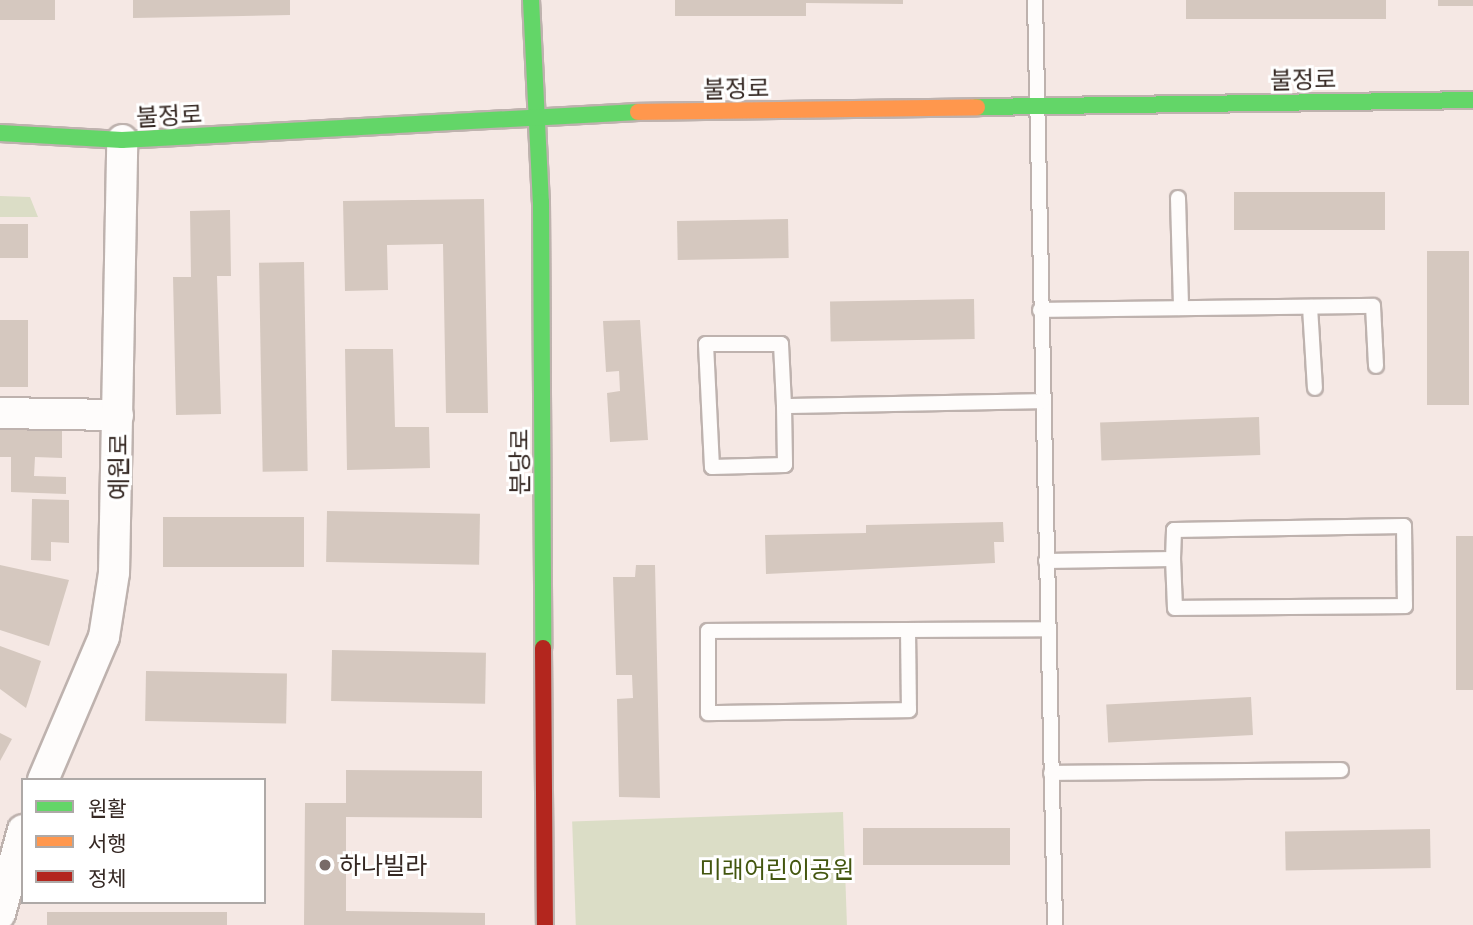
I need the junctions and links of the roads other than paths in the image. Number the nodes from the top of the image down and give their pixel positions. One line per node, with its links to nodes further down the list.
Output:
1 (531, 0): 5 (main road, 분당로)
2 (1035, 0): 4 (lane)
3 (1473, 100): 4 (main road, 불정로)
4 (1034, 106): 5 (main road, 불정로); 11 (lane)
5 (538, 117): 7 (main road, 불정로); 27 (main road, 분당로)
6 (0, 133): 7 (main road, 불정로)
7 (122, 140): 17 (street, 예원로)
8 (1178, 198): 10 (lane)
9 (1310, 307): 10 (lane); 12 (lane); 13 (lane)
10 (1181, 308): 11 (lane)
11 (1040, 310): 14 (lane)
12 (1376, 366)
13 (1315, 388)
14 (1042, 401): 15 (lane); 19 (lane)
15 (783, 406): 15 (lane)
16 (0, 413): 17 (street)
17 (118, 415): 24 (street, 예원로)
18 (1173, 559): 18 (lane); 19 (lane)
19 (1046, 561): 20 (lane)
20 (1048, 629): 21 (lane); 23 (lane)
21 (908, 630): 21 (lane)
22 (1341, 770): 23 (lane)
23 (1051, 773): 28 (lane)
24 (44, 778)
25 (21, 837): 26 (street)
26 (0, 914)
27 (545, 925)
28 (1055, 925)

